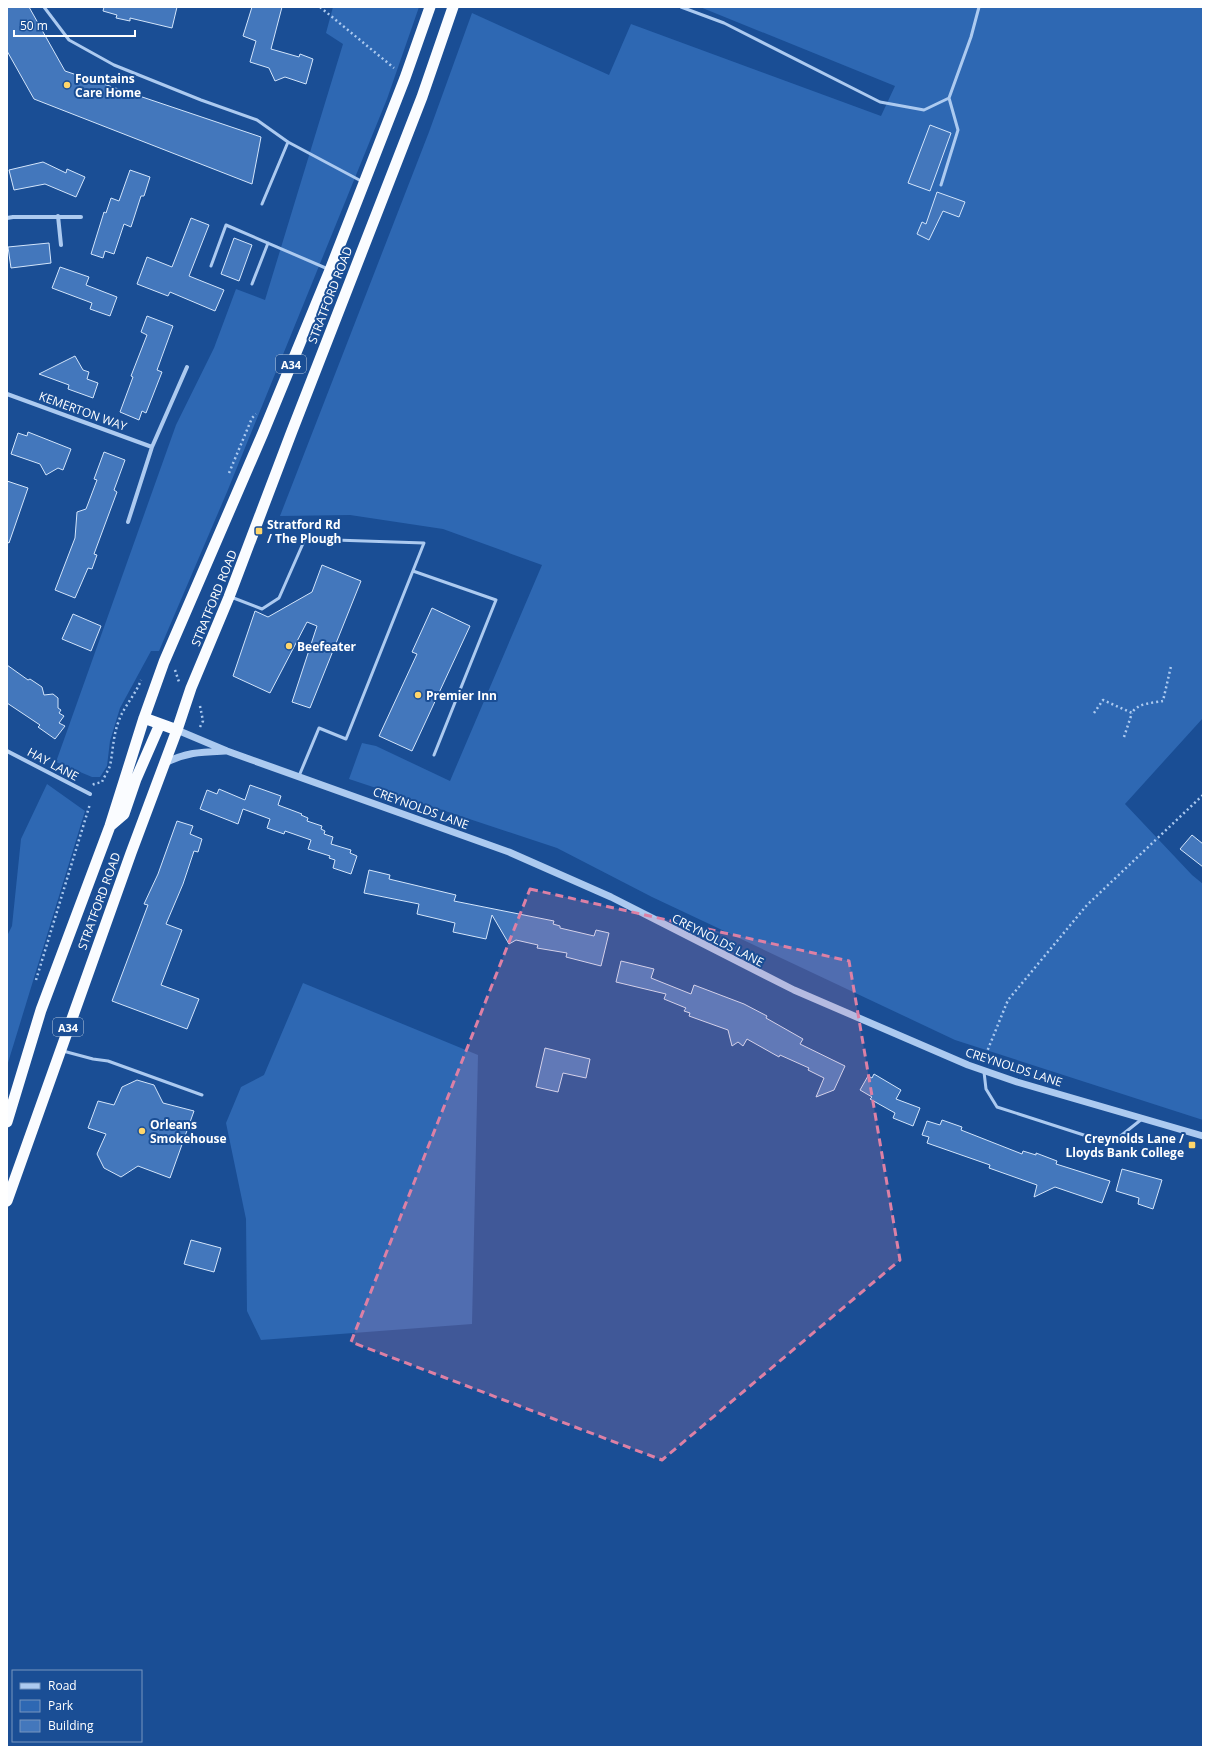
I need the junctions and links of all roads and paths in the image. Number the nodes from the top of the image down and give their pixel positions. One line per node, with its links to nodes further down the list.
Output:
1 (44, 7): 9 (lane)
2 (320, 7): 7 (path)
3 (430, 7): 7 (highway, STRATFORD ROAD / A34)
4 (453, 7): 26 (highway, STRATFORD ROAD / A34)
5 (681, 7): 8 (lane)
6 (979, 7): 8 (lane)
7 (405, 78): 10 (highway, STRATFORD ROAD / A34)
8 (950, 98): 11 (lane)
9 (288, 142): 10 (lane); 12 (lane)
10 (364, 183): 19 (highway, STRATFORD ROAD / A34)
11 (941, 185)
12 (262, 204)
13 (58, 216): 14 (street); 15 (street); 17 (street)
14 (81, 217)
15 (7, 218)
16 (268, 243): 18 (lane); 19 (lane); 20 (lane)
17 (62, 245)
18 (211, 266)
19 (330, 270): 27 (highway, STRATFORD ROAD / A34)
20 (252, 284)
21 (187, 367): 23 (street)
22 (7, 394): 23 (street, KEMERTON WAY)
23 (152, 447): 24 (street)
24 (128, 522)
25 (413, 571): 26 (lane); 40 (lane); 42 (lane)
26 (229, 597): 30 (highway, STRATFORD ROAD / A34)
27 (164, 662): 30 (path); 33 (highway, STRATFORD ROAD / A34)
28 (1171, 666): 32 (path)
29 (143, 676): 43 (path)
30 (191, 688): 35 (highway, STRATFORD ROAD / A34); 36 (path)
31 (1094, 712): 32 (path)
32 (1132, 713): 37 (path)
33 (144, 718): 34 (highway); 46 (highway, STRATFORD ROAD / A34)
34 (160, 724): 35 (highway); 46 (highway)
35 (177, 730): 36 (street, CREYNOLDS LANE); 41 (highway, STRATFORD ROAD / A34)
36 (195, 737): 39 (street, CREYNOLDS LANE)
37 (1124, 737)
38 (7, 751): 44 (street, HAY LANE)
39 (227, 751): 41 (street, CREYNOLDS LANE); 42 (street, CREYNOLDS LANE)
40 (434, 755)
41 (165, 763): 48 (highway, STRATFORD ROAD / A34)
42 (299, 776): 49 (street, CREYNOLDS LANE)
43 (94, 784)
44 (90, 794): 47 (path)
45 (1203, 795): 49 (path)
46 (110, 826): 52 (highway, STRATFORD ROAD / A34)
47 (34, 985)
48 (60, 1050): 50 (lane); 54 (highway, STRATFORD ROAD / A34)
49 (982, 1070): 51 (street, CREYNOLDS LANE); 51 (lane)
50 (202, 1095)
51 (1143, 1118): 53 (street, CREYNOLDS LANE)
52 (7, 1122)
53 (1203, 1136)
54 (7, 1201)

